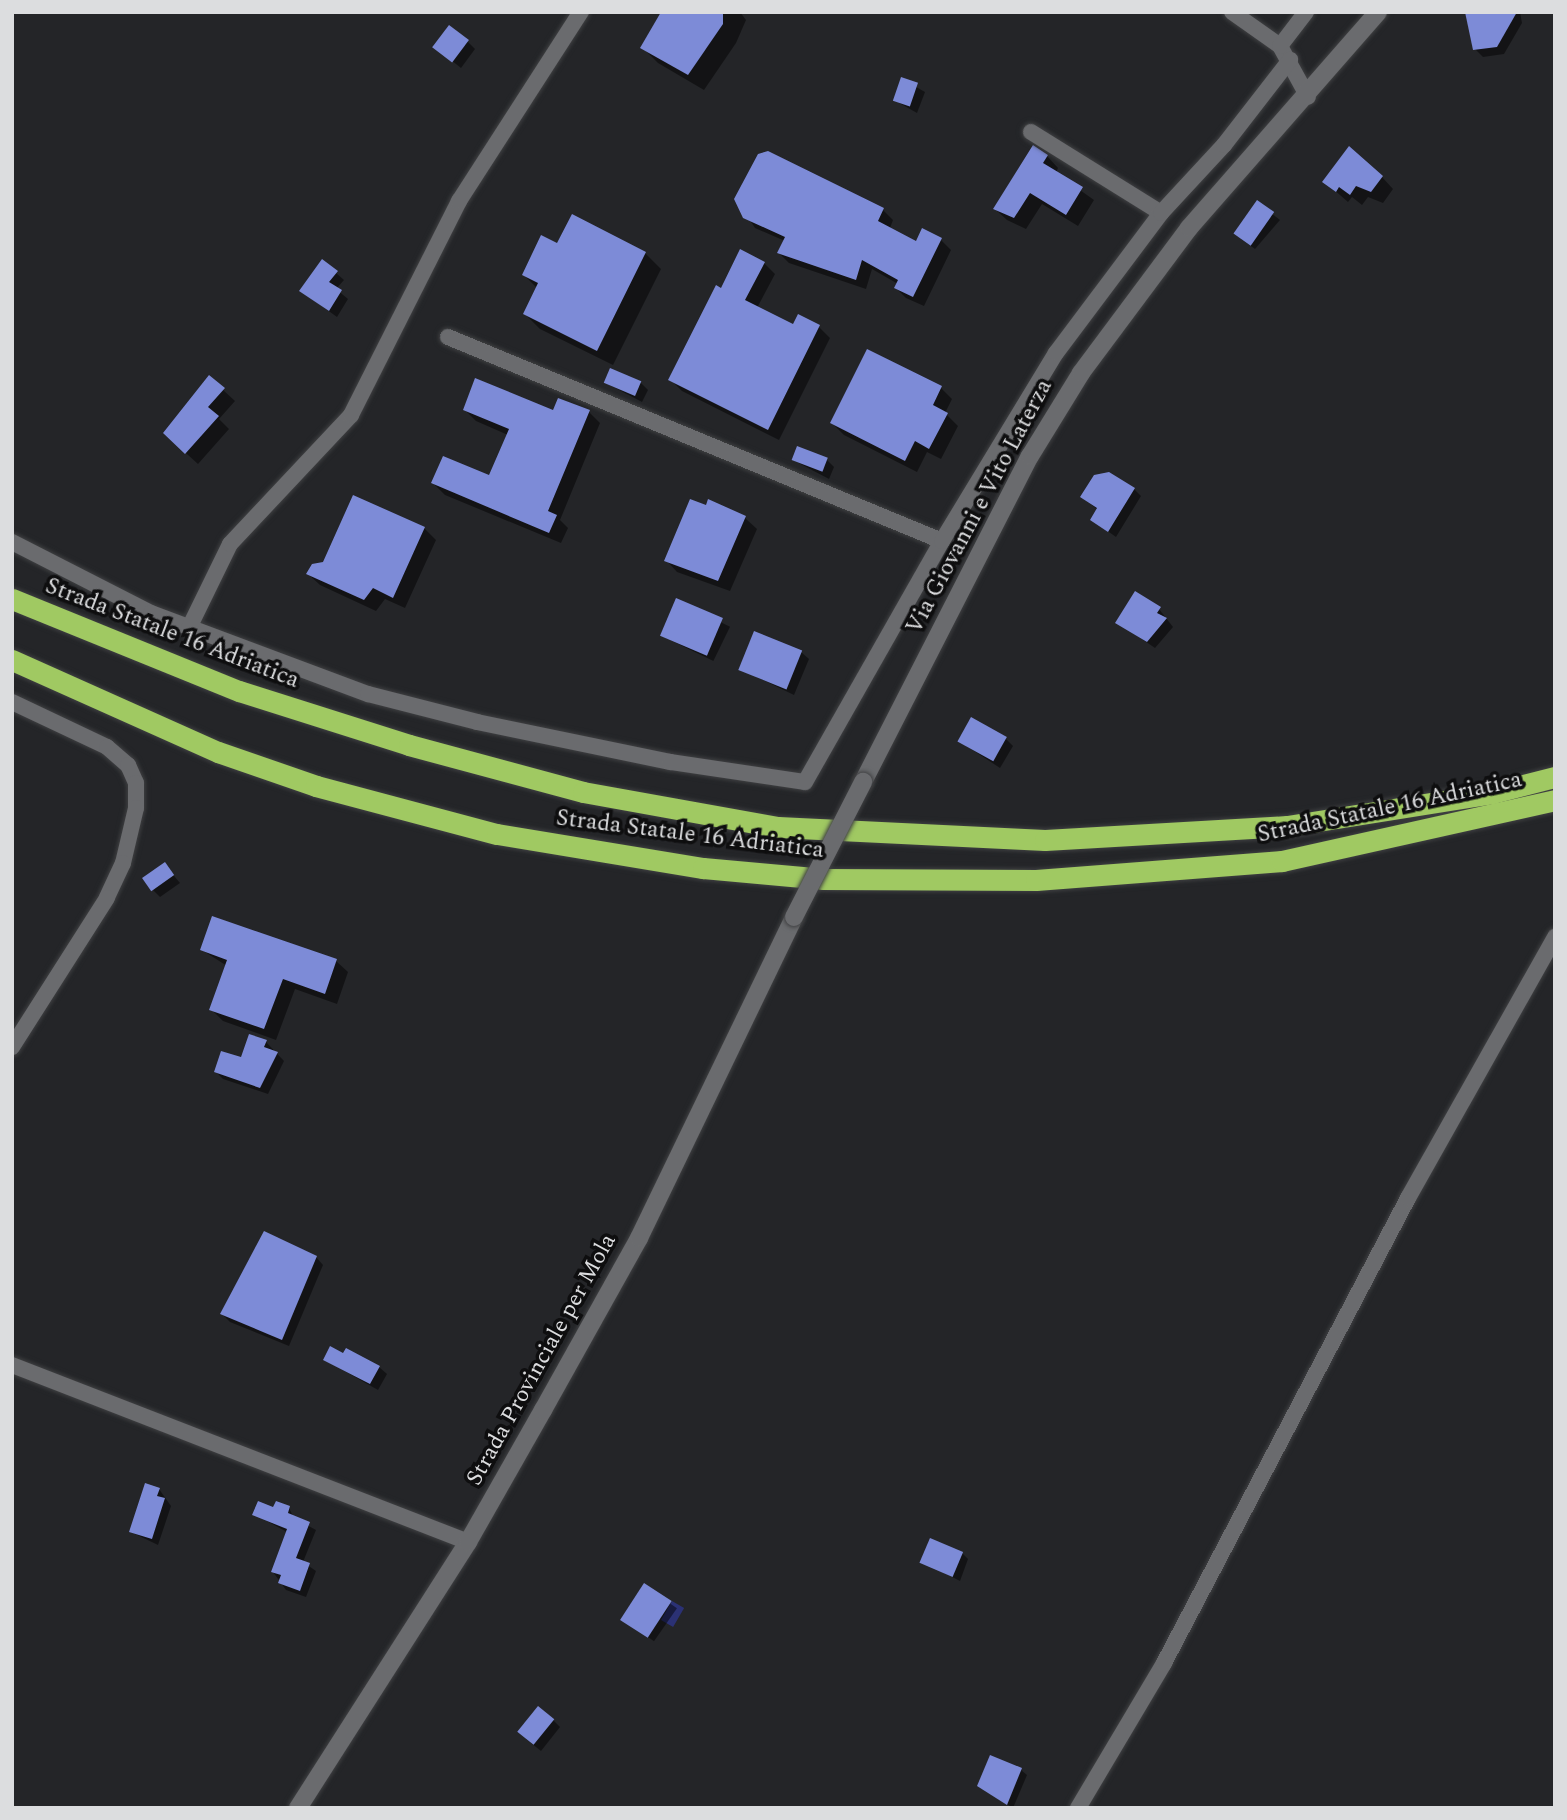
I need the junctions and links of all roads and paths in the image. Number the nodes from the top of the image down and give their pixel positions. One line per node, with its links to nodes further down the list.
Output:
1 (581, 12): 14 (street)
2 (1232, 12): 5 (street)
3 (1306, 12): 5 (street)
4 (1378, 12): 7 (street, Via Giovanni e Vito Laterza)
5 (1280, 46): 6 (street)
6 (1290, 60): 7 (street); 9 (street)
7 (1308, 97): 19 (street, Via Giovanni e Vito Laterza, bridge)
8 (1031, 132): 9 (street)
9 (1161, 214): 11 (street)
10 (448, 337): 11 (street)
11 (942, 541): 14 (street)
12 (12, 542): 14 (street)
13 (12, 599): 17 (highway, Strada Statale 16 Adriatica)
14 (189, 628)
15 (12, 660): 18 (highway, Strada Statale 16 Adriatica)
16 (12, 702): 21 (street)
17 (1555, 777)
18 (1555, 800)
19 (794, 917): 23 (street, Strada Provinciale per Mola)
20 (1555, 937): 25 (street)
21 (12, 1047)
22 (12, 1365): 23 (street)
23 (467, 1542): 24 (street, Strada Provinciale per Mola)
24 (298, 1808)
25 (1078, 1808)

